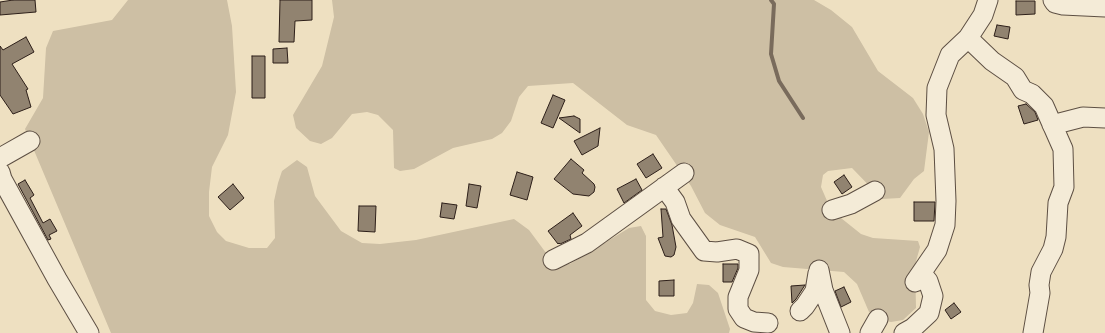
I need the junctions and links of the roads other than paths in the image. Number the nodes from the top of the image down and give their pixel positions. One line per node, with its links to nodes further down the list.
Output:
1 (988, 0): 4 (street)
2 (1053, 0): 3 (street)
3 (1105, 7)
4 (968, 38): 6 (street); 19 (street)
5 (1105, 118): 6 (street)
6 (1052, 125): 20 (street)
7 (30, 141): 8 (street)
8 (0, 158)
9 (0, 172): 17 (street)
10 (684, 173): 11 (street)
11 (664, 187): 14 (street); 16 (street)
12 (875, 191): 13 (street)
13 (832, 210)
14 (554, 260)
15 (800, 311): 18 (street)
16 (768, 323)
17 (89, 333)
18 (840, 333)
19 (904, 333)
20 (1033, 333)

